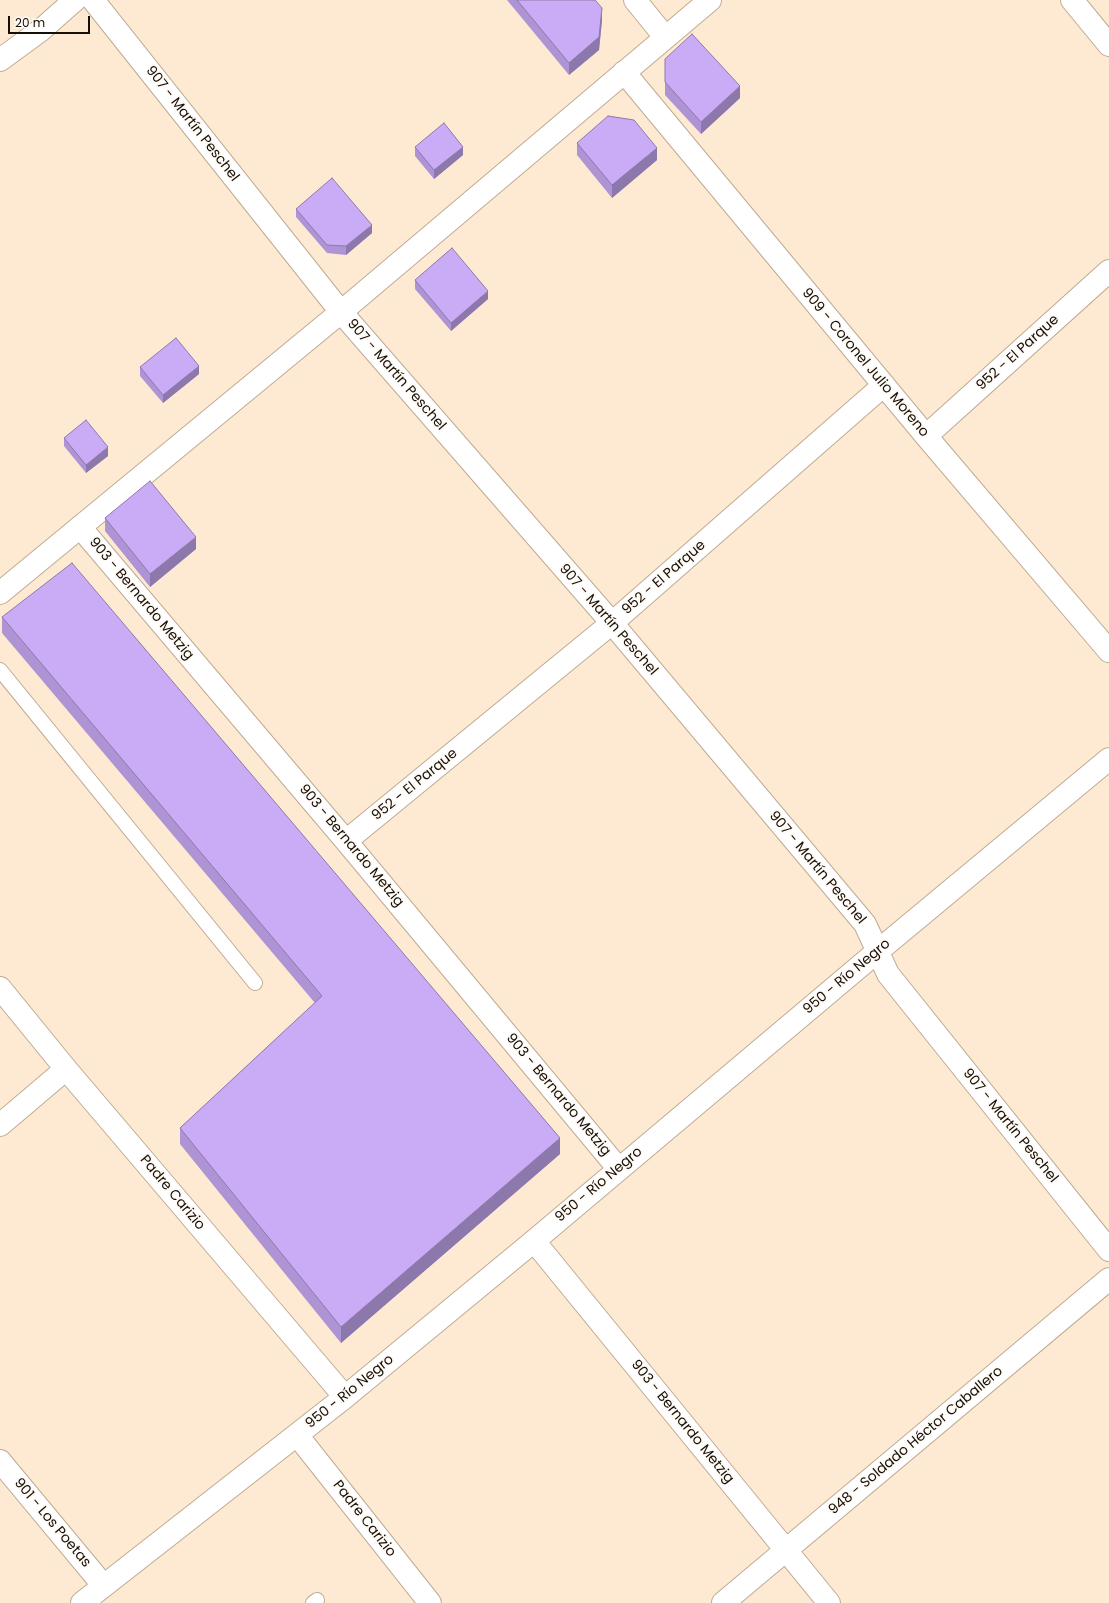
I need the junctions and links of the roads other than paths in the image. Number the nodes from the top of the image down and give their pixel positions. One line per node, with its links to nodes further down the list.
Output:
1 (75, 0): 8 (street)
2 (93, 0): 11 (street, 907 - Martín Peschel)
3 (635, 0): 6 (street)
4 (710, 0): 6 (street)
5 (1072, 0): 7 (street)
6 (665, 36): 9 (street)
7 (1109, 44)
8 (0, 60)
9 (624, 72): 11 (street); 12 (street, 909 - Coronel Julio Moreno)
10 (1109, 270): 13 (street, 952 - El Parque)
11 (341, 312): 14 (street); 16 (street, 907 - Martín Peschel)
12 (884, 385): 13 (street, 909 - Coronel Julio Moreno); 16 (street, 952 - El Parque)
13 (926, 436): 17 (street, 909 - Coronel Julio Moreno)
14 (80, 527): 15 (street); 20 (street, 903 - Bernardo Metzig)
15 (0, 593)
16 (612, 623): 20 (street, 952 - El Parque); 21 (street, 907 - Martín Peschel)
17 (1109, 651)
18 (0, 670): 22 (lane)
19 (1109, 759): 21 (street, 950 - Río Negro)
20 (346, 841): 26 (street, 903 - Bernardo Metzig)
21 (878, 951): 26 (street, 950 - Río Negro); 28 (street, 907 - Martín Peschel)
22 (255, 983)
23 (0, 988): 24 (street, Padre Carizio)
24 (66, 1069): 25 (street); 30 (street, Padre Carizio)
25 (0, 1125)
26 (618, 1168): 27 (street, 950 - Río Negro)
27 (534, 1241): 30 (street, 950 - Río Negro); 33 (street, 903 - Bernardo Metzig)
28 (1109, 1250)
29 (1109, 1278): 33 (street, 948 - Soldado Héctor Caballero)
30 (345, 1397): 31 (street, 950 - Río Negro)
31 (297, 1435): 34 (street, 950 - Río Negro); 36 (street, Padre Carizio)
32 (0, 1461): 34 (street, 901 - Los Poetas)
33 (786, 1550): 37 (street, 948 - Soldado Héctor Caballero); 38 (street, 903 - Bernardo Metzig)
34 (103, 1585): 35 (street, 950 - Río Negro)
35 (82, 1603)
36 (430, 1603)
37 (723, 1603)
38 (829, 1603)

